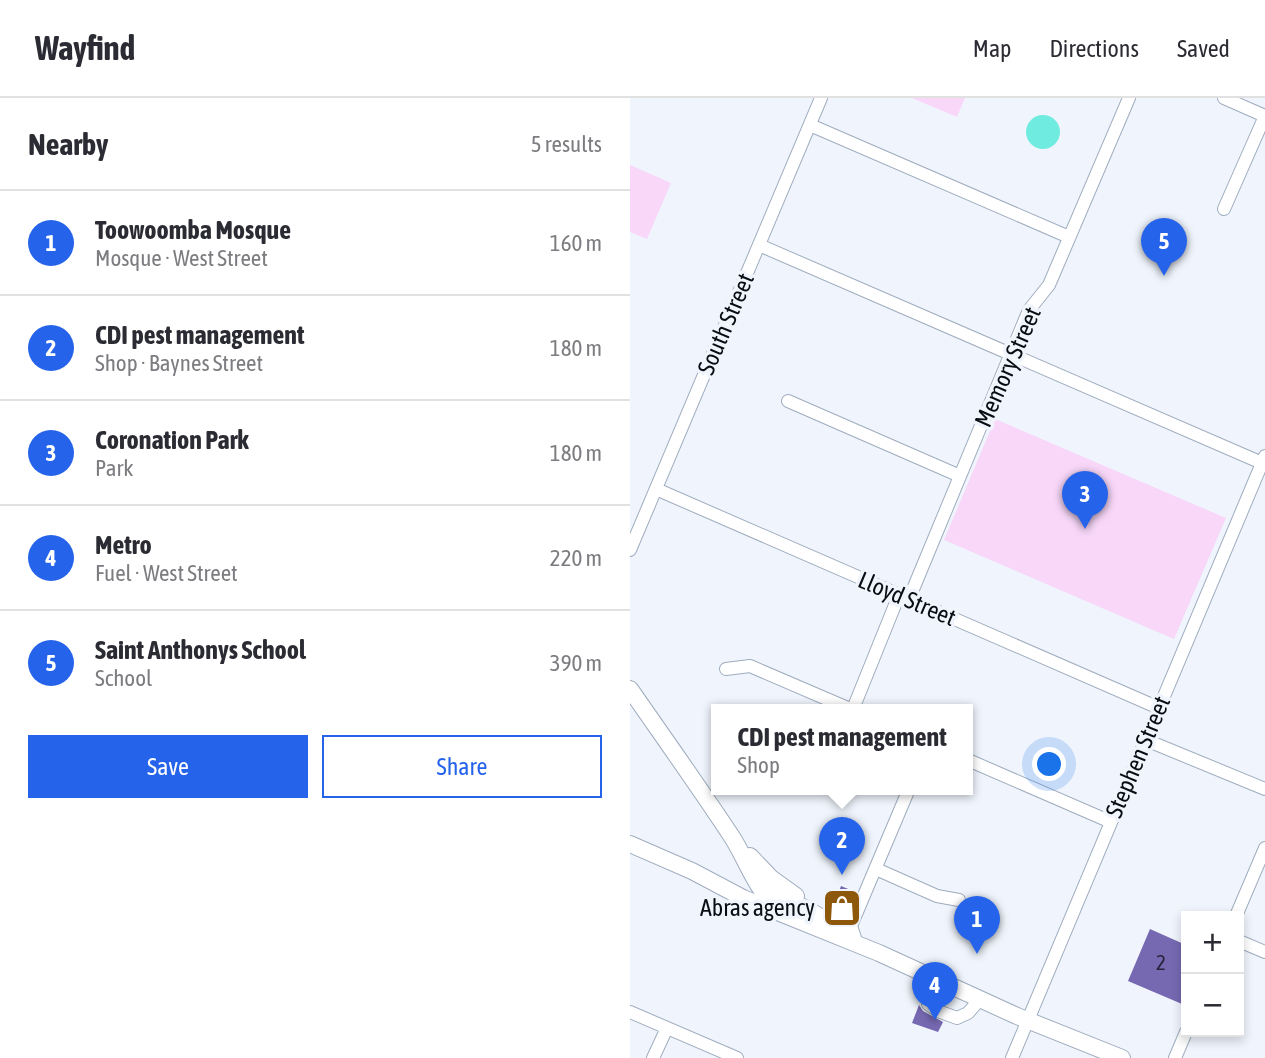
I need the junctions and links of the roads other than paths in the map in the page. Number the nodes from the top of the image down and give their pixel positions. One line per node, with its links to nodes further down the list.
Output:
1 (821, 98): 5 (street, South Street)
2 (1129, 98): 7 (street, Memory Street)
3 (1224, 98): 4 (street)
4 (1265, 116): 6 (street)
5 (810, 125): 7 (street); 8 (street, South Street)
6 (1224, 209)
7 (1069, 237): 9 (street, Memory Street)
8 (760, 245): 9 (street); 13 (street, South Street)
9 (1011, 355): 11 (street); 12 (street, Memory Street)
10 (788, 401): 12 (street)
11 (1264, 459): 20 (street, Stephen Street)
12 (960, 476): 15 (street, Memory Street)
13 (656, 489): 14 (street, South Street); 15 (street, Lloyd Street)
14 (630, 550)
15 (904, 597): 19 (street, Memory Street); 20 (street, Lloyd Street)
16 (726, 669): 18 (street)
17 (630, 689): 26 (main road)
18 (840, 704)
19 (854, 704)
20 (1159, 708): 21 (street, Stephen Street)
21 (1146, 740): 23 (street); 25 (street, Stephen Street)
22 (973, 762): 25 (street)
23 (1265, 789)
24 (907, 795): 29 (street)
25 (1111, 822): 42 (street, Stephen Street)
26 (734, 839): 31 (main road); 34 (main road)
27 (630, 844): 30 (main road)
28 (1265, 848): 33 (street)
29 (876, 869): 32 (street); 36 (street)
30 (692, 872): 31 (main road); 35 (main road)
31 (764, 892): 34 (main road); 35 (main road)
32 (959, 900)
33 (1238, 911)
34 (818, 915): 35 (main road)
35 (834, 931): 36 (main road); 36 (street)
36 (857, 938): 39 (main road)
37 (1244, 943): 38 (street)
38 (1265, 952)
39 (926, 974): 40 (main road); 40 (street)
40 (980, 999): 42 (main road)
41 (630, 1012): 43 (street)
42 (1027, 1020): 47 (street, Stephen Street); 48 (main road)
43 (667, 1028): 45 (street); 46 (street)
44 (1184, 1037): 49 (street)
45 (653, 1058)
46 (737, 1058)
47 (1012, 1058)
48 (1122, 1058)
49 (1175, 1058)

